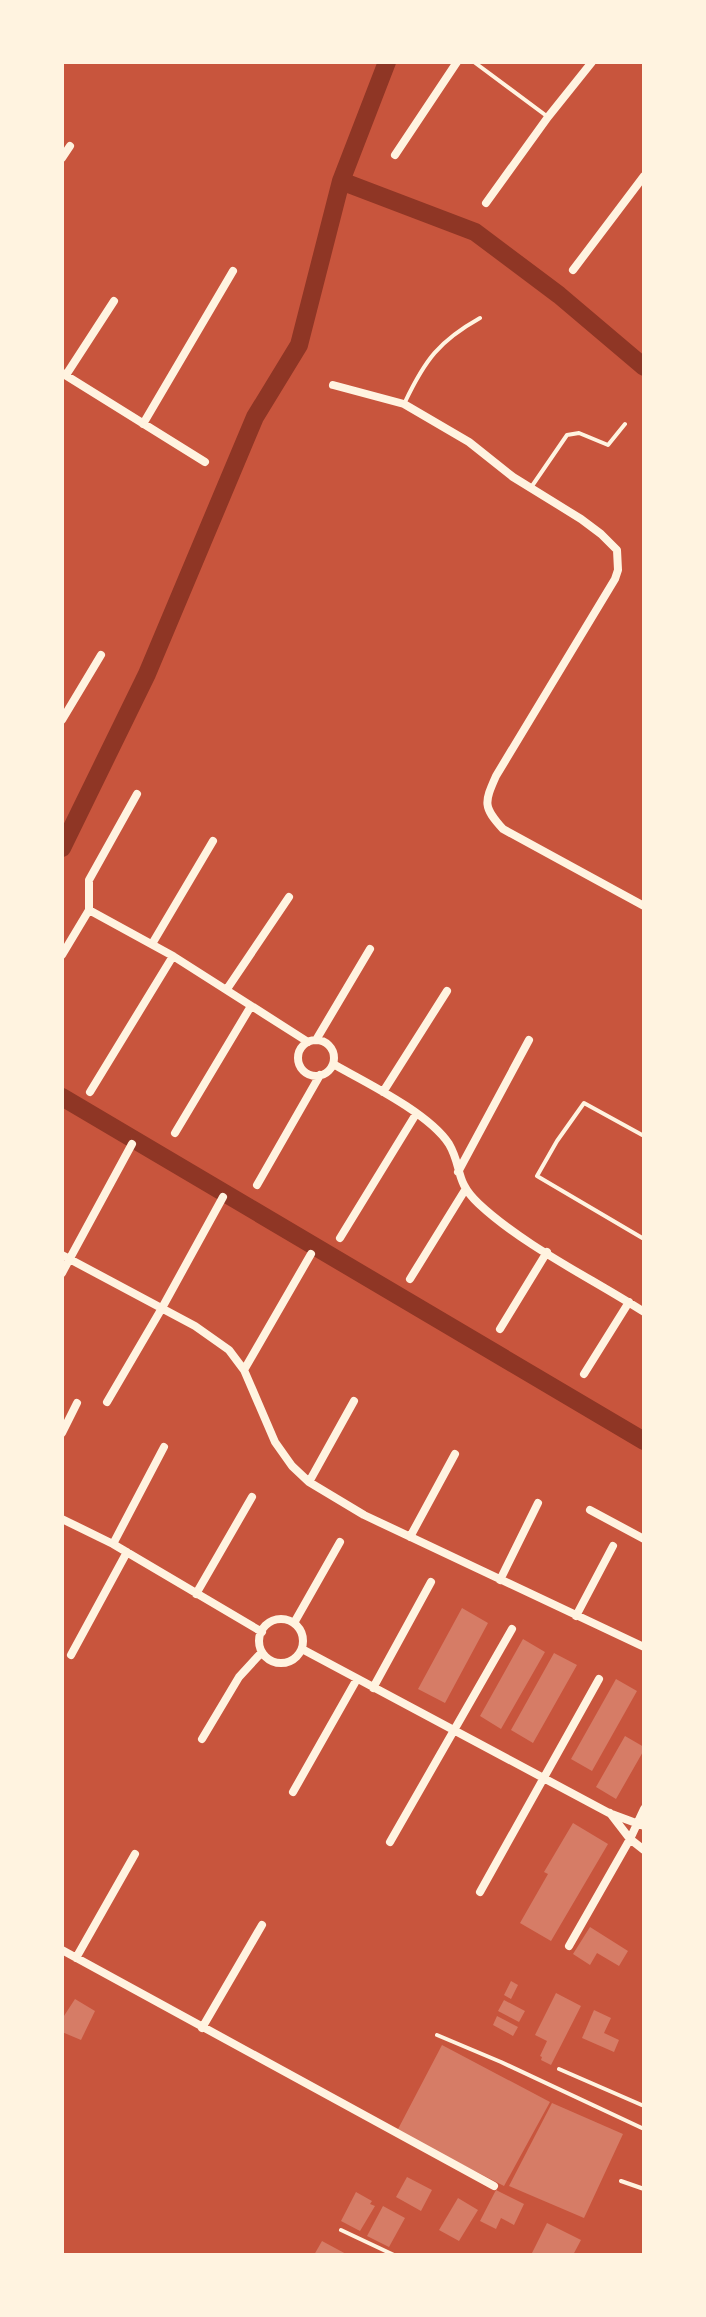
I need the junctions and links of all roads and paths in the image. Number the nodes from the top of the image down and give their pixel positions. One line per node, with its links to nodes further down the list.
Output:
1 (457, 62): 6 (street)
2 (474, 62): 4 (lane)
3 (592, 62): 4 (street)
4 (548, 117): 10 (street)
5 (70, 146): 7 (street)
6 (395, 155)
7 (62, 158)
8 (644, 176): 9 (street)
9 (641, 187): 11 (street)
10 (486, 203)
11 (573, 270)
12 (233, 271): 18 (street)
13 (114, 301): 15 (street)
14 (480, 318): 17 (lane)
15 (64, 374): 18 (street)
16 (333, 385): 17 (street)
17 (404, 404): 21 (street)
18 (143, 424): 20 (street)
19 (625, 424): 21 (lane)
20 (205, 462)
21 (531, 488): 27 (street)
22 (101, 655): 23 (street)
23 (62, 720)
24 (137, 794): 28 (street)
25 (213, 841): 29 (street)
26 (289, 897): 33 (street)
27 (644, 906)
28 (89, 910): 29 (street); 31 (street)
29 (152, 944): 32 (street)
30 (370, 949): 37 (street)
31 (62, 955)
32 (173, 956): 33 (street); 40 (street)
33 (227, 989): 35 (street)
34 (447, 991): 41 (street)
35 (251, 1006): 37 (street); 43 (street)
36 (529, 1040): 46 (street)
37 (312, 1041): 38 (street); 39 (street)
38 (333, 1064): 39 (street); 41 (street)
39 (320, 1075): 47 (street)
40 (90, 1092)
41 (383, 1092): 42 (street)
42 (416, 1114): 46 (street); 50 (street)
43 (175, 1133)
44 (644, 1136): 51 (lane)
45 (132, 1144): 54 (street)
46 (458, 1172): 48 (street)
47 (257, 1185)
48 (465, 1190): 52 (street); 56 (street)
49 (223, 1197): 58 (street)
50 (340, 1238)
51 (644, 1239)
52 (547, 1252): 57 (street); 60 (street)
53 (311, 1254): 61 (street)
54 (66, 1257): 55 (street); 58 (street)
55 (62, 1273)
56 (410, 1279)
57 (629, 1302): 59 (street); 62 (street)
58 (162, 1308): 61 (street); 64 (street)
59 (644, 1312)
60 (500, 1329)
61 (244, 1370): 69 (street)
62 (584, 1374)
63 (354, 1401): 69 (street)
64 (107, 1402)
65 (77, 1403): 66 (street)
66 (62, 1433)
67 (164, 1447): 77 (street)
68 (455, 1454): 74 (street)
69 (309, 1482): 74 (street)
70 (252, 1497): 82 (street)
71 (538, 1503): 80 (street)
72 (590, 1510): 75 (street)
73 (62, 1519): 77 (street)
74 (410, 1537): 80 (street)
75 (644, 1539)
76 (340, 1542): 84 (street)
77 (113, 1544): 79 (street)
78 (613, 1546): 83 (street)
79 (127, 1552): 82 (street); 90 (street)
80 (500, 1580): 83 (street)
81 (431, 1582): 93 (street)
82 (196, 1594): 86 (street)
83 (576, 1616): 87 (street)
84 (294, 1623): 86 (street); 88 (street)
85 (512, 1629): 94 (street)
86 (262, 1632): 89 (street)
87 (644, 1647)
88 (302, 1649): 89 (street); 91 (street)
89 (262, 1652): 95 (street)
90 (71, 1655)
91 (357, 1679): 93 (street); 97 (street)
92 (599, 1679): 96 (street)
93 (373, 1688): 94 (street)
94 (456, 1730): 96 (street); 102 (street)
95 (202, 1739)
96 (545, 1777): 99 (street); 105 (street)
97 (293, 1792)
98 (644, 1809): 100 (street)
99 (609, 1813): 100 (street); 101 (street)
100 (641, 1824): 101 (street)
101 (630, 1839): 103 (street); 107 (street)
102 (390, 1842)
103 (644, 1850)
104 (135, 1854): 109 (street)
105 (480, 1892)
106 (262, 1925): 110 (street)
107 (569, 1946)
108 (62, 1950): 109 (street)
109 (76, 1958): 110 (street)
110 (202, 2028): 116 (street)
111 (437, 2035): 114 (lane)
112 (559, 2069): 113 (lane)
113 (644, 2106)
114 (644, 2129)
115 (621, 2181): 117 (lane)
116 (494, 2186)
117 (644, 2189)
118 (341, 2230): 119 (lane)
119 (394, 2255)

